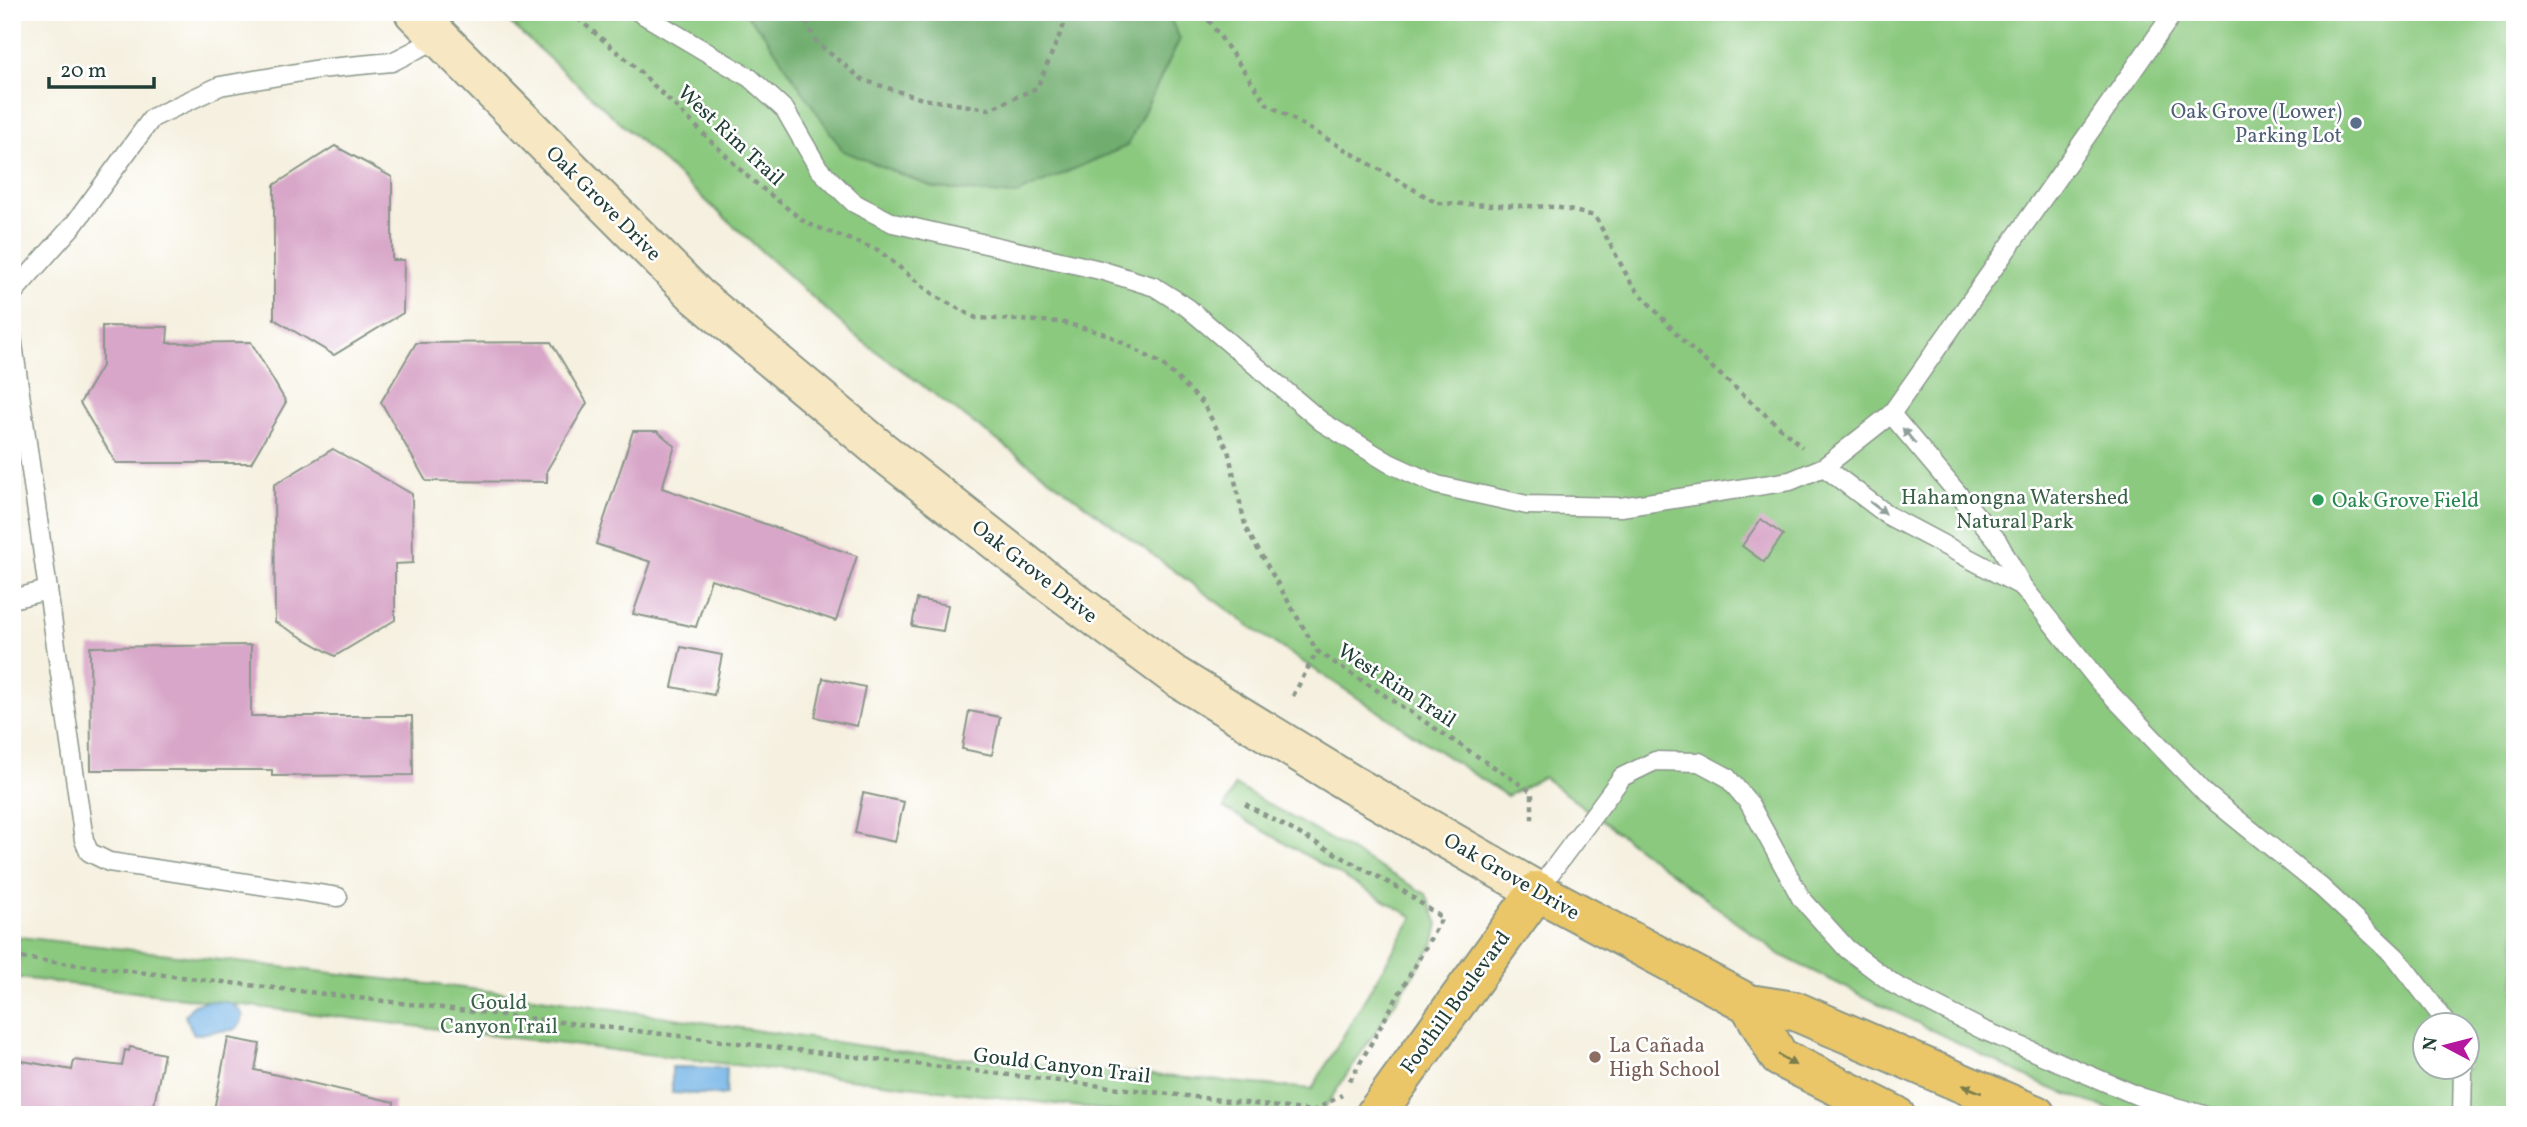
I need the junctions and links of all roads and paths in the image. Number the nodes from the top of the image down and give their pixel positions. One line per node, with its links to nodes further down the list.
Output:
1 (570, 12): 15 (path, West Rim Trail)
2 (639, 12): 11 (lane)
3 (802, 12): 4 (path)
4 (1064, 12)
5 (1203, 12): 11 (path)
6 (2174, 12): 10 (lane)
7 (427, 25): 8 (lane); 19 (street, Oak Grove Drive)
8 (12, 294)
9 (12, 337): 13 (lane)
10 (1891, 414): 11 (lane); 12 (lane, one-way to 10)
11 (1824, 467): 12 (lane, one-way to 12)
12 (2023, 587): 23 (lane)
13 (48, 590): 14 (lane); 20 (lane)
14 (12, 599)
15 (1317, 651): 16 (path); 18 (path, West Rim Trail)
16 (1293, 696)
17 (1245, 804): 21 (path, Gould Canyon Trail)
18 (1532, 823)
19 (1537, 891): 22 (main road, Oak Grove Drive); 25 (main road, Foothill Boulevard); 28 (lane)
20 (338, 897)
21 (12, 957)
22 (1749, 1004): 26 (main road, one-way to 26); 27 (main road, Oak Grove Drive, one-way to 22)
23 (2438, 1012)
24 (2463, 1082): 29 (lane)
25 (1376, 1115)
26 (1895, 1115)
27 (2036, 1115)
28 (2204, 1115)
29 (2462, 1115)

